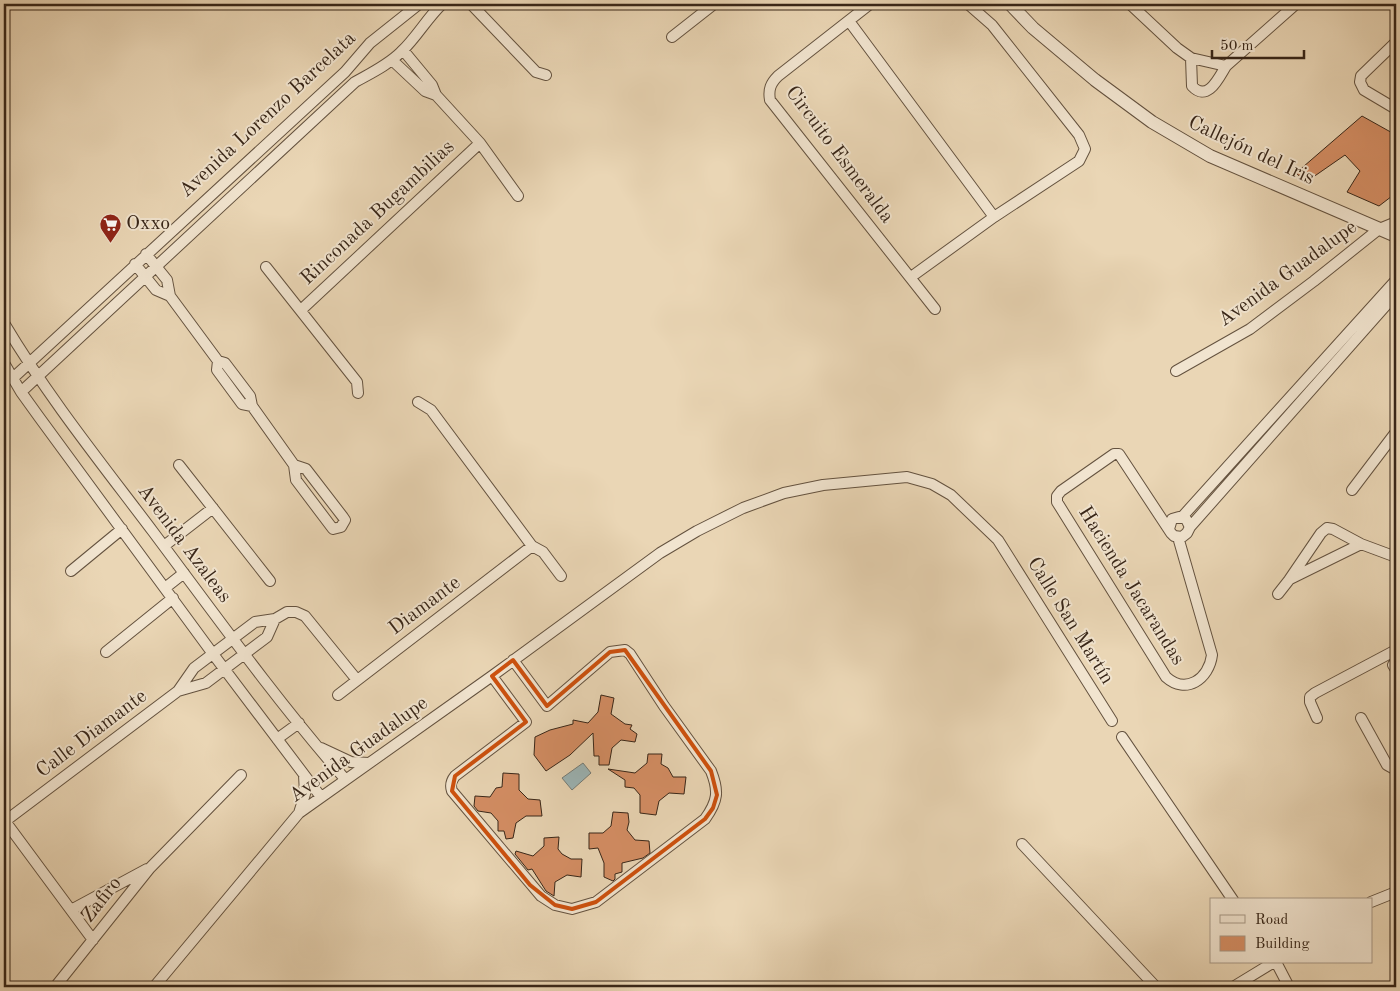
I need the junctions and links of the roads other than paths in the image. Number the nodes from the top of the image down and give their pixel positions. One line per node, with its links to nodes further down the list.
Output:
1 (419, 4): 18 (street, Avenida Lorenzo Barcelata)
2 (442, 4): 10 (street, Avenida Lorenzo Barcelata)
3 (471, 4): 19 (street)
4 (714, 4): 12 (street)
5 (870, 4): 11 (street, Circuito Esmeralda)
6 (968, 4): 25 (street)
7 (1010, 4): 28 (street, Callejón del Iris)
8 (1130, 4): 15 (street)
9 (1296, 4): 17 (street)
10 (432, 8): 14 (street, Avenida Lorenzo Barcelata)
11 (849, 21): 25 (street); 36 (street, Circuito Esmeralda)
12 (672, 37)
13 (1396, 42): 22 (street)
14 (403, 50): 16 (street, Avenida Lorenzo Barcelata); 21 (street)
15 (1191, 58): 17 (street); 17 (street)
16 (392, 60): 20 (street, Avenida Lorenzo Barcelata); 21 (street)
17 (1226, 66)
18 (345, 72): 20 (street); 26 (street, Avenida Lorenzo Barcelata)
19 (546, 75)
20 (355, 82): 29 (street, Avenida Lorenzo Barcelata)
21 (436, 95): 23 (street)
22 (1396, 109)
23 (480, 143): 24 (street); 41 (street, Rinconada Bugambilias)
24 (518, 196)
25 (994, 217): 36 (street)
26 (182, 220): 29 (street); 31 (street, Avenida Lorenzo Barcelata)
27 (1396, 222): 28 (street, Avenida Guadalupe)
28 (1379, 229): 30 (street, Callejón del Iris); 45 (street, Avenida Guadalupe)
29 (192, 232): 33 (street, Avenida Lorenzo Barcelata)
30 (1396, 236)
31 (146, 254): 32 (street, Avenida Lorenzo Barcelata); 33 (street)
32 (135, 264): 35 (street); 44 (street, Avenida Lorenzo Barcelata)
33 (156, 266): 35 (street, Avenida Lorenzo Barcelata); 39 (street)
34 (266, 267): 41 (street)
35 (145, 276): 39 (street); 46 (street, Avenida Lorenzo Barcelata)
36 (911, 277): 40 (street, Circuito Esmeralda)
37 (1396, 280): 52 (street)
38 (1396, 294): 53 (street)
39 (170, 296): 55 (street)
40 (935, 309)
41 (301, 310): 49 (street)
42 (4, 323): 44 (street, Avenida Azaleas)
43 (4, 363): 47 (street, Avenida Azaleas)
44 (28, 364): 46 (street, Avenida Azaleas); 47 (street, Avenida Lorenzo Barcelata)
45 (1176, 371)
46 (37, 377): 48 (street, Avenida Lorenzo Barcelata); 64 (street, Avenida Azaleas)
47 (13, 378): 48 (street, Avenida Azaleas)
48 (21, 392): 60 (street, Avenida Azaleas)
49 (358, 393)
50 (418, 402): 65 (street)
51 (1396, 432): 56 (street)
52 (1253, 439): 53 (street); 58 (street)
53 (1262, 446): 59 (street)
54 (179, 465): 57 (street)
55 (294, 465): 55 (street)
56 (1352, 490)
57 (212, 508): 64 (street); 71 (street)
58 (1182, 517): 59 (street); 61 (street)
59 (1190, 527): 62 (street)
60 (122, 529): 67 (street); 72 (street, Avenida Azaleas)
61 (1169, 529): 62 (street); 62 (street, Hacienda Jacarandas)
62 (1178, 537)
63 (1361, 544): 66 (street); 70 (street); 70 (street)
64 (164, 546): 68 (street, Avenida Azaleas)
65 (532, 546): 69 (street); 85 (street, Diamante)
66 (1396, 557)
67 (71, 570)
68 (184, 573): 72 (street); 77 (street, Avenida Azaleas)
69 (561, 576)
70 (1289, 580): 73 (street)
71 (270, 581)
72 (165, 588): 74 (street, Avenida Azaleas)
73 (1278, 594)
74 (173, 598): 79 (street); 80 (street, Avenida Azaleas)
75 (598, 599): 82 (street, Avenida Guadalupe); 90 (street, Calle San Martín)
76 (275, 619): 77 (street, Calle Diamante); 81 (street, Calle Diamante); 85 (street, Calle Diamante)
77 (233, 639): 80 (street, Calle Diamante); 81 (street, Avenida Azaleas)
78 (1396, 650): 88 (street)
79 (106, 652)
80 (213, 654): 83 (street, Avenida Azaleas); 86 (street, Calle Diamante)
81 (245, 654): 83 (street, Calle Diamante); 91 (street, Avenida Azaleas)
82 (512, 660): 84 (street, Avenida Guadalupe); 84 (street)
83 (225, 669): 86 (street, Calle Diamante); 93 (street, Avenida Azaleas)
84 (492, 676): 95 (street, Avenida Guadalupe)
85 (357, 680): 87 (street, Diamante)
86 (178, 691): 102 (street, Calle Diamante)
87 (338, 695)
88 (1317, 718)
89 (1361, 718): 96 (street)
90 (1112, 721)
91 (299, 723): 93 (street); 94 (street, Avenida Azaleas)
92 (1122, 737): 106 (street)
93 (277, 739): 98 (street, Avenida Azaleas)
94 (316, 745): 95 (street); 99 (street, Avenida Azaleas)
95 (369, 763): 99 (street, Avenida Guadalupe)
96 (1396, 770)
97 (241, 775): 104 (street, Zafiro)
98 (304, 775): 100 (street, Avenida Azaleas); 101 (street)
99 (345, 779): 100 (street, Avenida Guadalupe)
100 (321, 797): 101 (street, Avenida Guadalupe)
101 (298, 813): 113 (street, Avenida Guadalupe)
102 (5, 822): 108 (street, Zafiro)
103 (1022, 844): 114 (street)
104 (150, 868): 108 (street); 109 (street, Zafiro)
105 (1396, 892): 107 (street)
106 (1232, 898)
107 (1372, 902)
108 (71, 910): 109 (street, Zafiro)
109 (93, 940): 112 (street)
110 (1272, 964): 115 (street)
111 (1276, 964): 116 (street)
112 (56, 987)
113 (154, 987)
114 (1156, 987)
115 (1233, 987)
116 (1289, 987)

